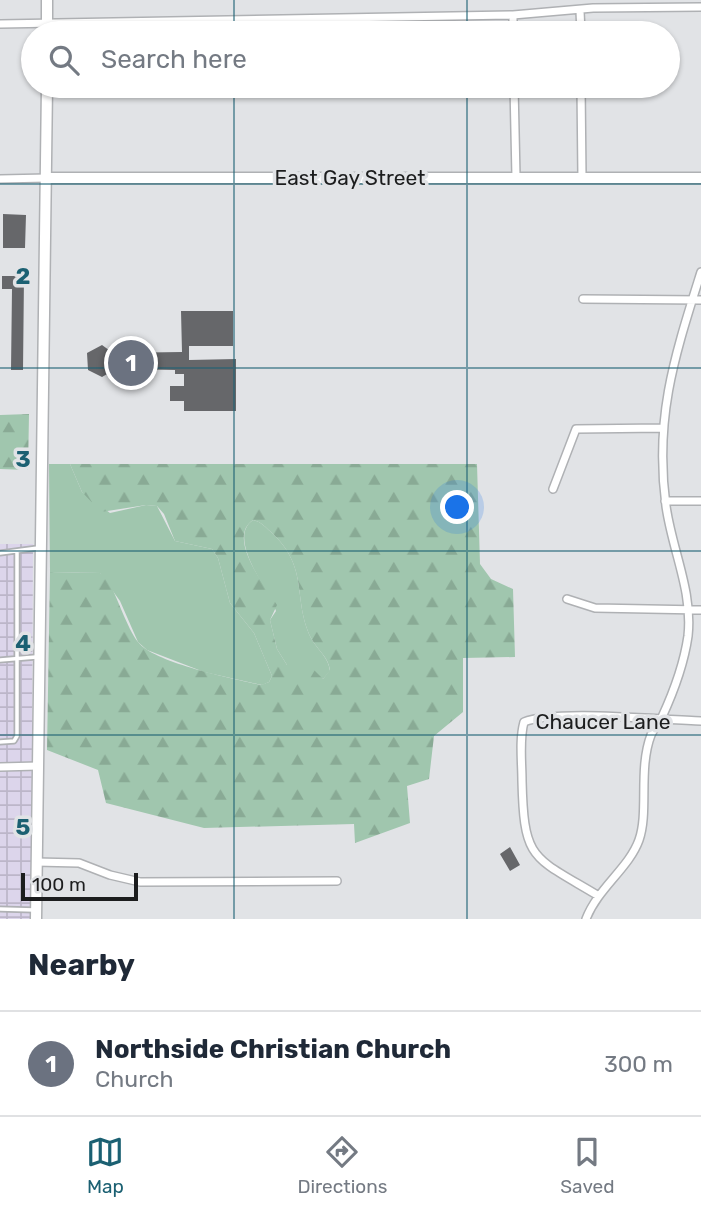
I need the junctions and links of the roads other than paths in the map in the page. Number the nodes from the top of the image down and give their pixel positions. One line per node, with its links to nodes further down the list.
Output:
1 (47, 0): 5 (main road)
2 (701, 7): 3 (street)
3 (580, 11): 4 (street); 8 (street)
4 (513, 15): 6 (street); 7 (street)
5 (47, 21)
6 (182, 21)
7 (513, 21)
8 (580, 21)
9 (0, 24): 10 (street)
10 (21, 26)
11 (47, 98): 16 (main road)
12 (514, 98): 14 (street)
13 (581, 98): 15 (street)
14 (516, 177): 15 (main road, East Gay Street); 16 (main road, East Gay Street)
15 (582, 177): 17 (main road, East Gay Street)
16 (47, 178): 18 (street, East Gay Street); 26 (main road)
17 (701, 178)
18 (0, 179)
19 (701, 272): 21 (street)
20 (583, 299): 21 (street)
21 (697, 300): 22 (street)
22 (663, 428): 23 (street); 24 (street)
23 (553, 489)
24 (665, 501): 25 (street); 30 (street)
25 (701, 501)
26 (40, 548): 27 (lane); 32 (main road)
27 (16, 551): 28 (lane); 33 (lane)
28 (0, 553)
29 (567, 599): 30 (street)
30 (688, 610): 31 (street); 35 (street)
31 (701, 610)
32 (39, 657): 33 (lane); 39 (main road)
33 (15, 659): 34 (lane); 37 (lane)
34 (0, 660)
35 (661, 720): 36 (street, Chaucer Lane); 42 (street); 42 (street, Chaucer Lane)
36 (701, 721)
37 (0, 742)
38 (0, 766): 39 (street)
39 (38, 766): 40 (main road)
40 (36, 862): 41 (street); 44 (main road)
41 (337, 881)
42 (597, 895): 45 (street)
43 (0, 909): 44 (lane)
44 (36, 914)
45 (586, 919)

